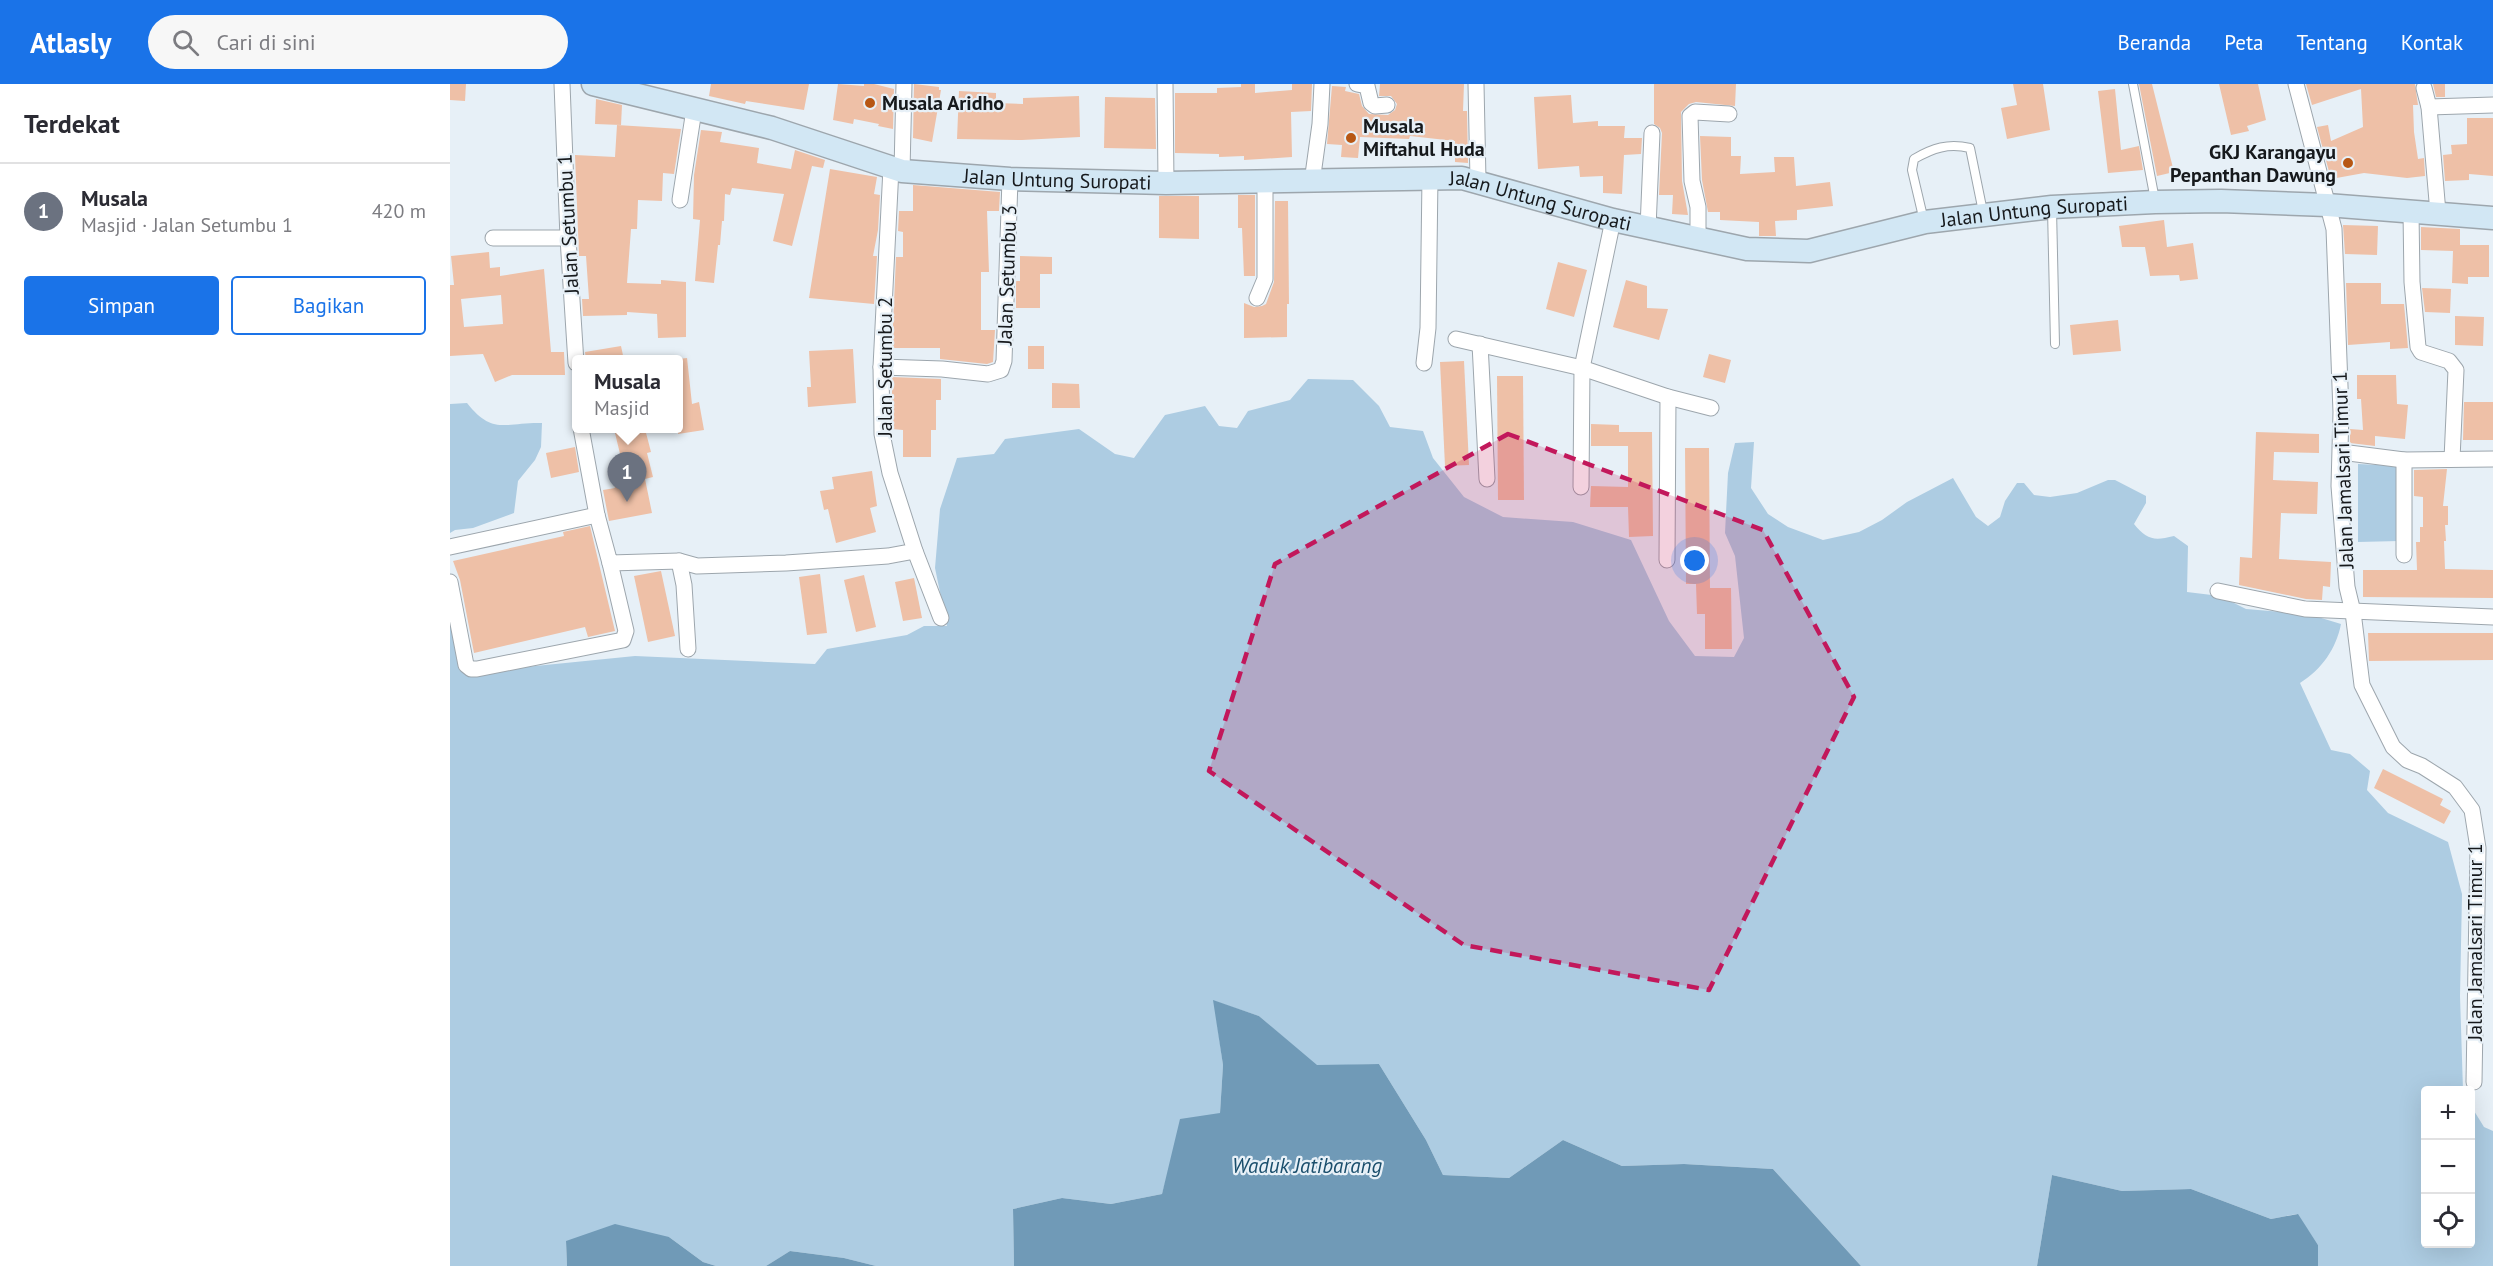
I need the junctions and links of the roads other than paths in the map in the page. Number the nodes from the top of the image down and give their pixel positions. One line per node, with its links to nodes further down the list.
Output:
1 (562, 84): 36 (street, Jalan Setumbu 1)
2 (593, 84): 14 (main road, Jalan Untung Suropati)
3 (904, 84): 17 (street, Jalan Setumbu 2)
4 (1165, 84): 23 (street)
5 (1322, 84): 22 (street)
6 (1357, 84): 11 (street)
7 (1476, 84): 20 (street)
8 (2133, 84): 25 (lane)
9 (2296, 84): 26 (street, Jalan Jamalsari Timur 1)
10 (2424, 88): 13 (street)
11 (1387, 105)
12 (2493, 105): 13 (street)
13 (2429, 107): 29 (street)
14 (694, 110): 17 (main road, Jalan Untung Suropati); 24 (street)
15 (1728, 114): 37 (street)
16 (1652, 133): 34 (street)
17 (897, 170): 19 (main road, Jalan Untung Suropati); 44 (street, Jalan Setumbu 2)
18 (1430, 177): 20 (main road, Jalan Untung Suropati); 22 (main road, Jalan Untung Suropati); 43 (street)
19 (1010, 179): 23 (main road, Jalan Untung Suropati); 44 (street, Jalan Setumbu 3)
20 (1478, 180): 32 (main road, Jalan Untung Suropati)
21 (1265, 182): 22 (main road, Jalan Untung Suropati); 23 (main road, Jalan Untung Suropati); 38 (street)
22 (1312, 182)
23 (1166, 183)
24 (680, 200)
25 (2155, 202): 26 (main road, Jalan Untung Suropati); 27 (main road, Jalan Untung Suropati)
26 (2327, 205): 28 (main road, Jalan Untung Suropati); 49 (street, Jalan Jamalsari Timur 1)
27 (2052, 207): 30 (main road, Jalan Untung Suropati); 41 (lane)
28 (2410, 212): 29 (main road, Jalan Untung Suropati); 50 (street)
29 (2438, 213): 31 (main road, Jalan Untung Suropati)
30 (1984, 214): 33 (main road, Jalan Untung Suropati); 33 (lane)
31 (2493, 218)
32 (1613, 220): 34 (main road, Jalan Untung Suropati); 45 (street)
33 (1925, 222): 37 (main road, Jalan Untung Suropati)
34 (1648, 228): 37 (main road, Jalan Untung Suropati)
35 (493, 238): 36 (street)
36 (568, 238): 42 (street, Jalan Setumbu 1)
37 (1698, 239)
38 (1257, 298)
39 (1456, 339): 40 (street)
40 (1480, 344): 45 (street); 53 (street)
41 (2055, 344)
42 (575, 355)
43 (1424, 363)
44 (881, 367): 57 (street, Jalan Setumbu 2)
45 (1582, 368): 46 (street); 54 (street)
46 (1668, 397): 47 (street); 59 (street)
47 (1711, 408)
48 (582, 433): 55 (street)
49 (2341, 452): 52 (street); 64 (street, Jalan Jamalsari Timur 1)
50 (2452, 459): 51 (street); 52 (street)
51 (2493, 459)
52 (2404, 460): 58 (street)
53 (1487, 479)
54 (1581, 487)
55 (597, 515): 56 (street); 60 (street)
56 (450, 547)
57 (915, 551): 61 (street); 66 (street, Jalan Setumbu 2)
58 (2404, 555)
59 (1667, 560)
60 (610, 562): 61 (street); 62 (street)
61 (684, 563): 67 (street)
62 (450, 582)
63 (2218, 591): 64 (street)
64 (2353, 612): 65 (street); 68 (street, Jalan Jamalsari Timur 1)
65 (2493, 617)
66 (941, 618)
67 (688, 648)
68 (2474, 1082)

